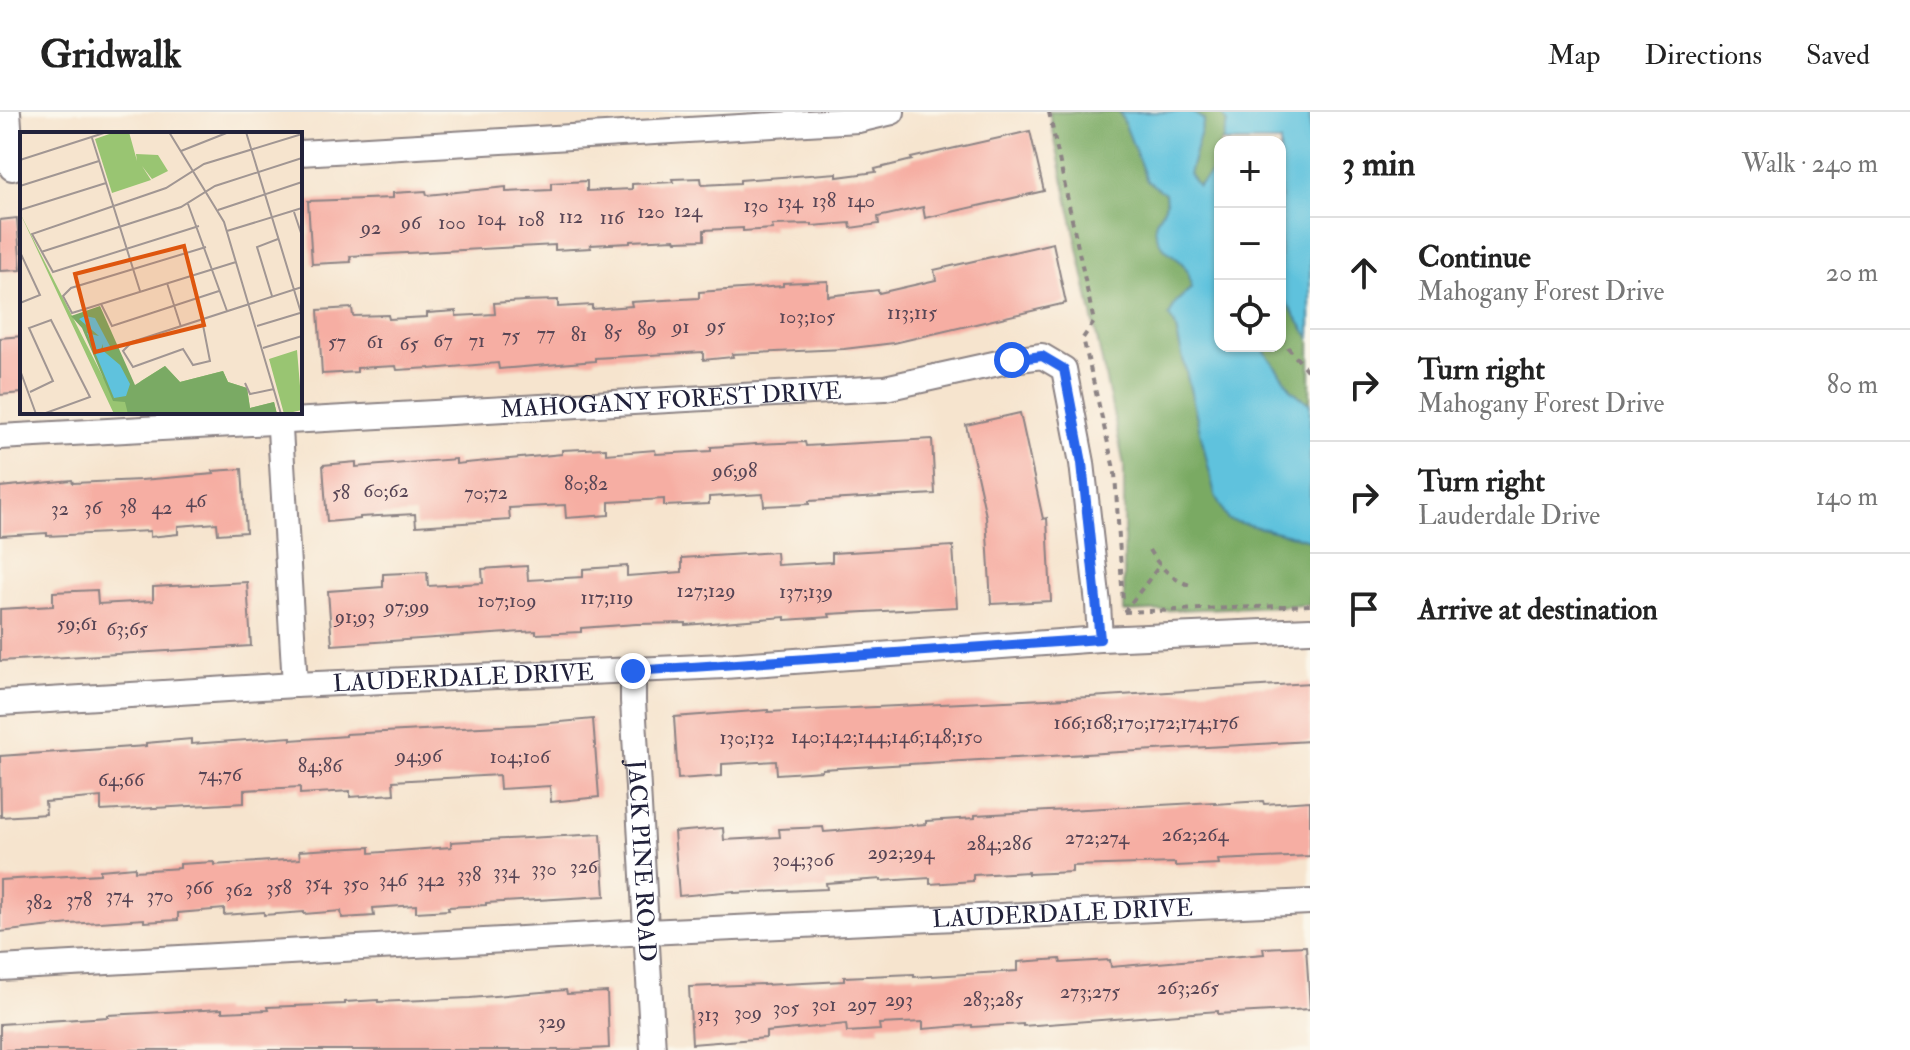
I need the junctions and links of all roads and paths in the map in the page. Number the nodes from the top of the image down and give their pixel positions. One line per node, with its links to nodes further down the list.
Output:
1 (8, 112): 5 (street)
2 (892, 112): 4 (street)
3 (1049, 112): 14 (path)
4 (302, 153)
5 (11, 168)
6 (1286, 345): 7 (path)
7 (1310, 374)
8 (279, 417): 9 (street, MAHOGANY FOREST DRIVE); 16 (street, MAHOGANY FOREST DRIVE); 18 (street)
9 (0, 437)
10 (1149, 550): 11 (path)
11 (1160, 565): 12 (path); 14 (path)
12 (1190, 585)
13 (1310, 605): 14 (path)
14 (1124, 612)
15 (1310, 630): 16 (street, LAUDERDALE DRIVE)
16 (1100, 639): 17 (street, LAUDERDALE DRIVE)
17 (633, 671): 18 (street, LAUDERDALE DRIVE); 21 (street, JACK PINE ROAD)
18 (295, 685): 19 (street, LAUDERDALE DRIVE)
19 (0, 703)
20 (1310, 902): 21 (street, LAUDERDALE DRIVE)
21 (647, 932): 22 (street, LAUDERDALE DRIVE); 23 (street, JACK PINE ROAD)
22 (0, 968)
23 (653, 1050)

